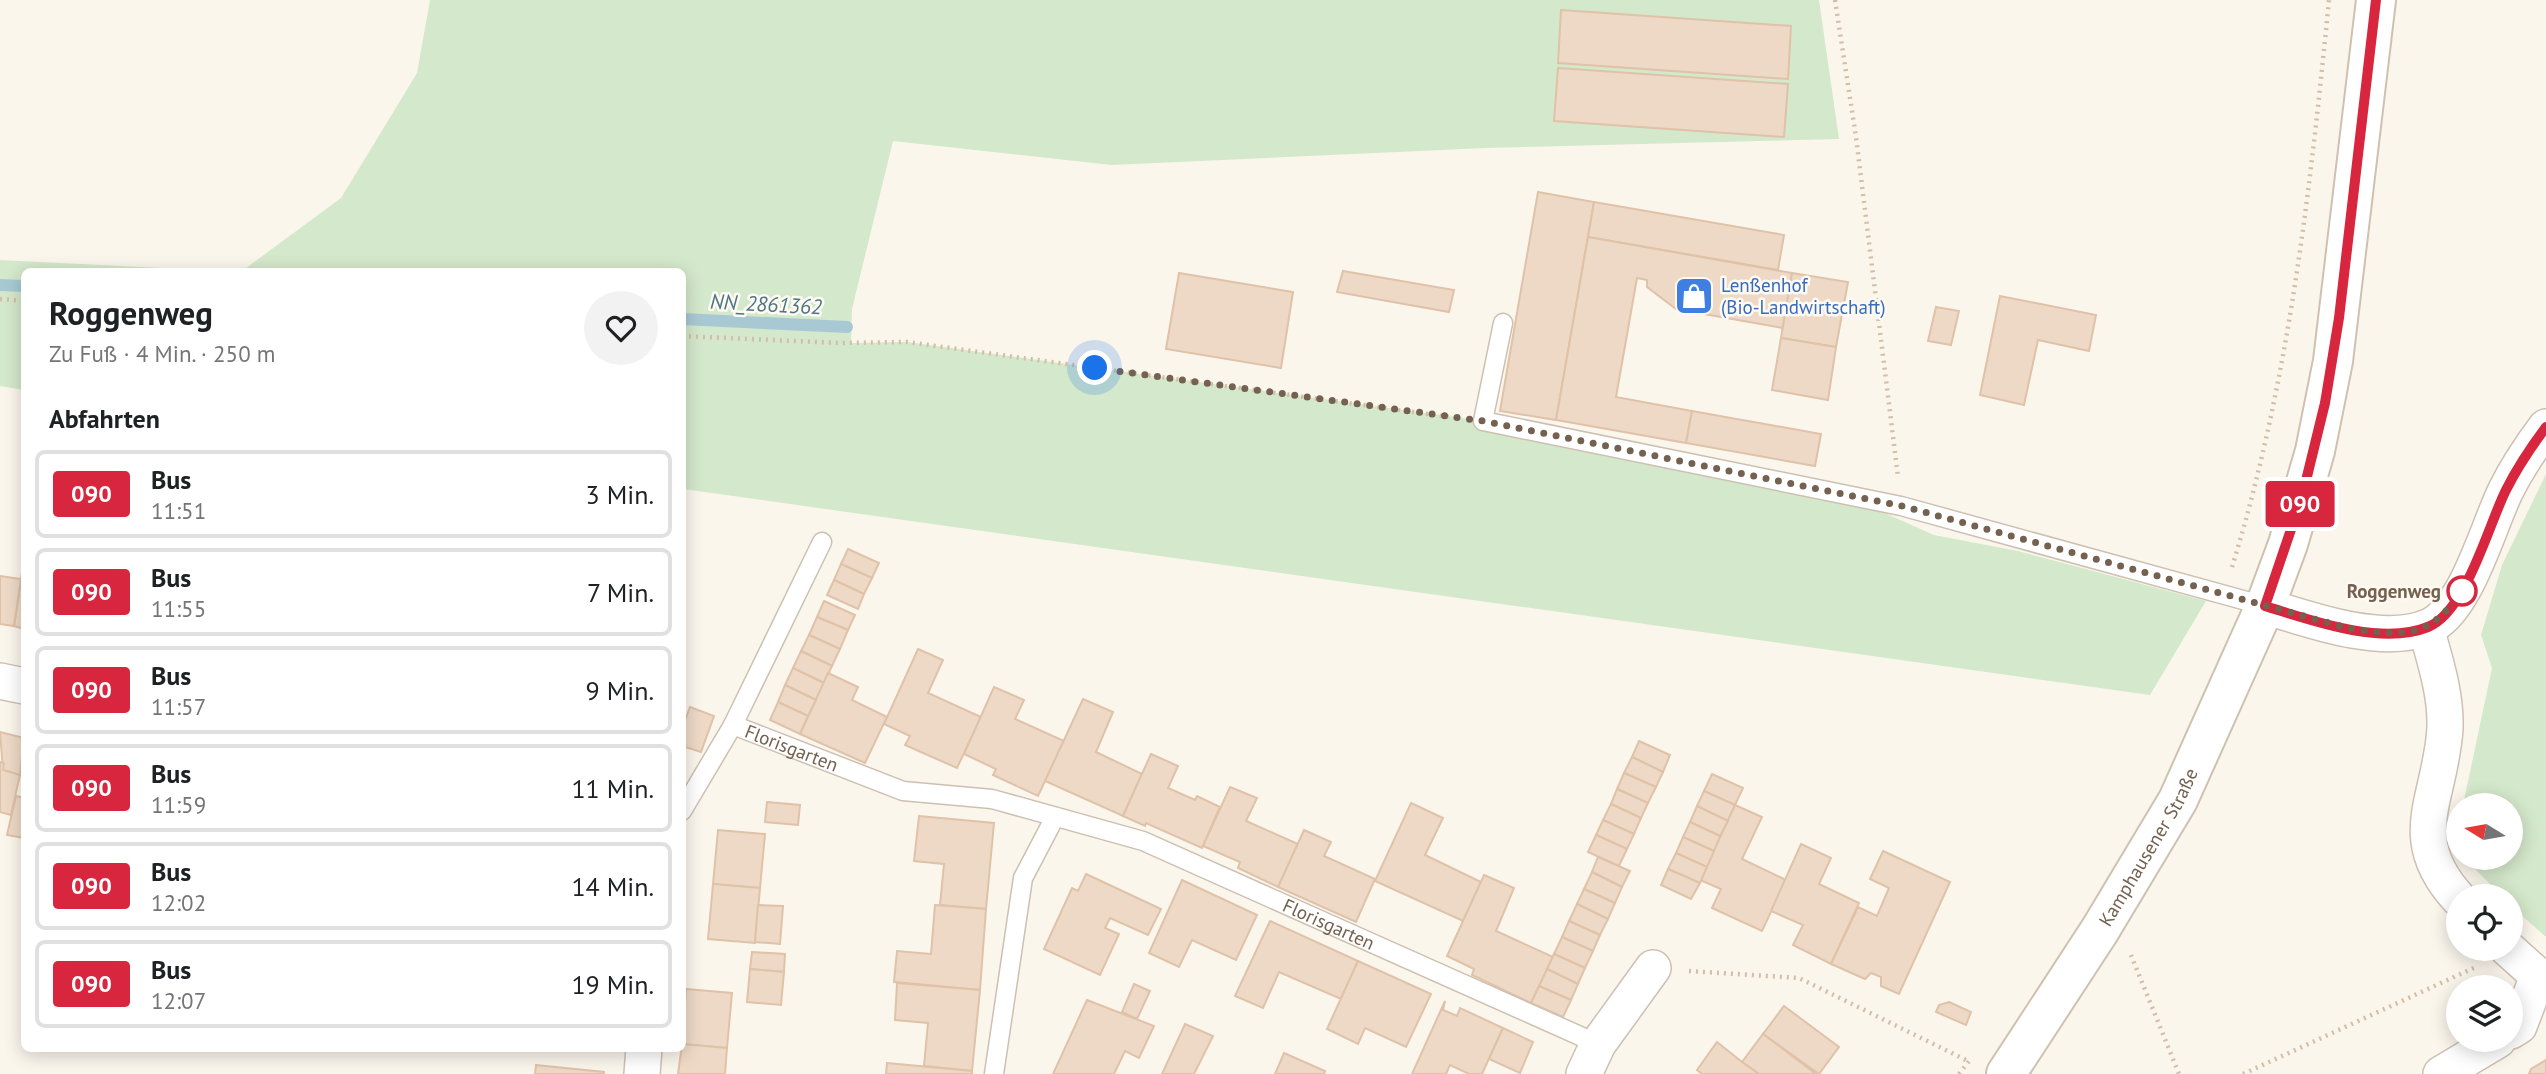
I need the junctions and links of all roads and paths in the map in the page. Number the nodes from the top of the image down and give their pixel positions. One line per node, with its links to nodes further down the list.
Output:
1 (1835, 0): 10 (path)
2 (2329, 0): 12 (path)
3 (2376, 0): 13 (main road, Kamphausener Straße)
4 (0, 299): 5 (path)
5 (21, 301)
6 (1503, 323): 8 (lane)
7 (686, 335): 8 (path)
8 (1483, 421): 10 (lane)
9 (2546, 427): 14 (street)
10 (1902, 506): 12 (lane)
11 (822, 542): 17 (lane)
12 (2225, 592): 13 (lane)
13 (2265, 606): 14 (street); 21 (main road, Kamphausener Straße)
14 (2426, 628): 20 (street)
15 (0, 681): 16 (street)
16 (21, 685)
17 (733, 725): 18 (lane); 19 (lane, Florisgarten)
18 (686, 804)
19 (1055, 817): 29 (lane, Florisgarten); 32 (lane)
20 (2447, 884)
21 (2099, 930): 33 (main road, Kamphausener Straße); 34 (path)
22 (2483, 961): 35 (path)
23 (2522, 961): 25 (street)
24 (1653, 968): 29 (street, Florisgarten); 30 (path)
25 (2542, 979): 26 (street)
26 (2523, 1018)
27 (644, 1052): 31 (street)
28 (2478, 1052): 36 (street)
29 (1591, 1059)
30 (1968, 1061)
31 (642, 1074)
32 (994, 1074)
33 (2006, 1074)
34 (2179, 1074)
35 (2243, 1074)
36 (2441, 1074)

